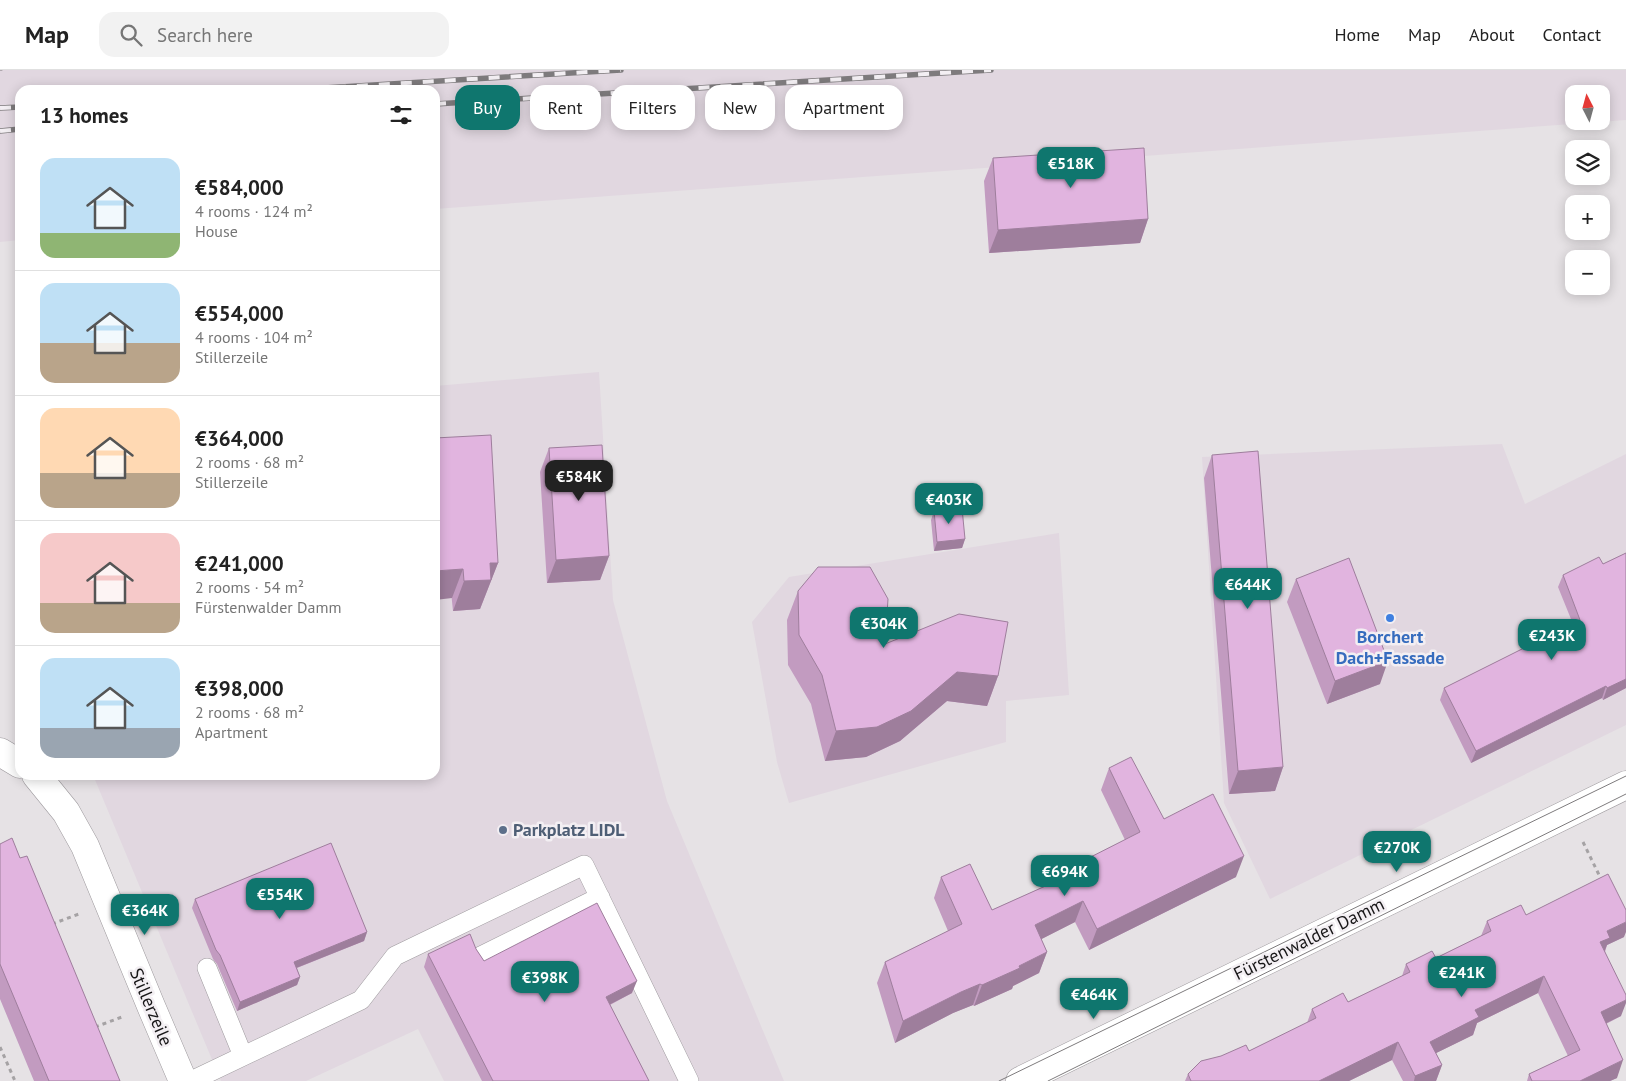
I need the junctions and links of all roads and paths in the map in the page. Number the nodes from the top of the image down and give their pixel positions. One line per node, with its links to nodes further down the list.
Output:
1 (0, 752): 2 (main road)
2 (15, 761)
3 (40, 780): 8 (main road, Stillerzeile)
4 (1626, 785): 5 (main road, Fürstenwalder Damm)
5 (1568, 813): 6 (path); 20 (main road, Fürstenwalder Damm)
6 (1604, 885)
7 (600, 897): 10 (lane); 15 (lane); 19 (lane)
8 (108, 903): 9 (path); 12 (main road, Stillerzeile)
9 (50, 924)
10 (481, 956)
11 (207, 968): 15 (lane)
12 (151, 1006): 13 (path); 17 (main road, Stillerzeile)
13 (93, 1028)
14 (0, 1047): 16 (path)
15 (243, 1056): 18 (lane)
16 (15, 1081)
17 (183, 1081)
18 (191, 1081)
19 (689, 1081)
20 (1020, 1081)

